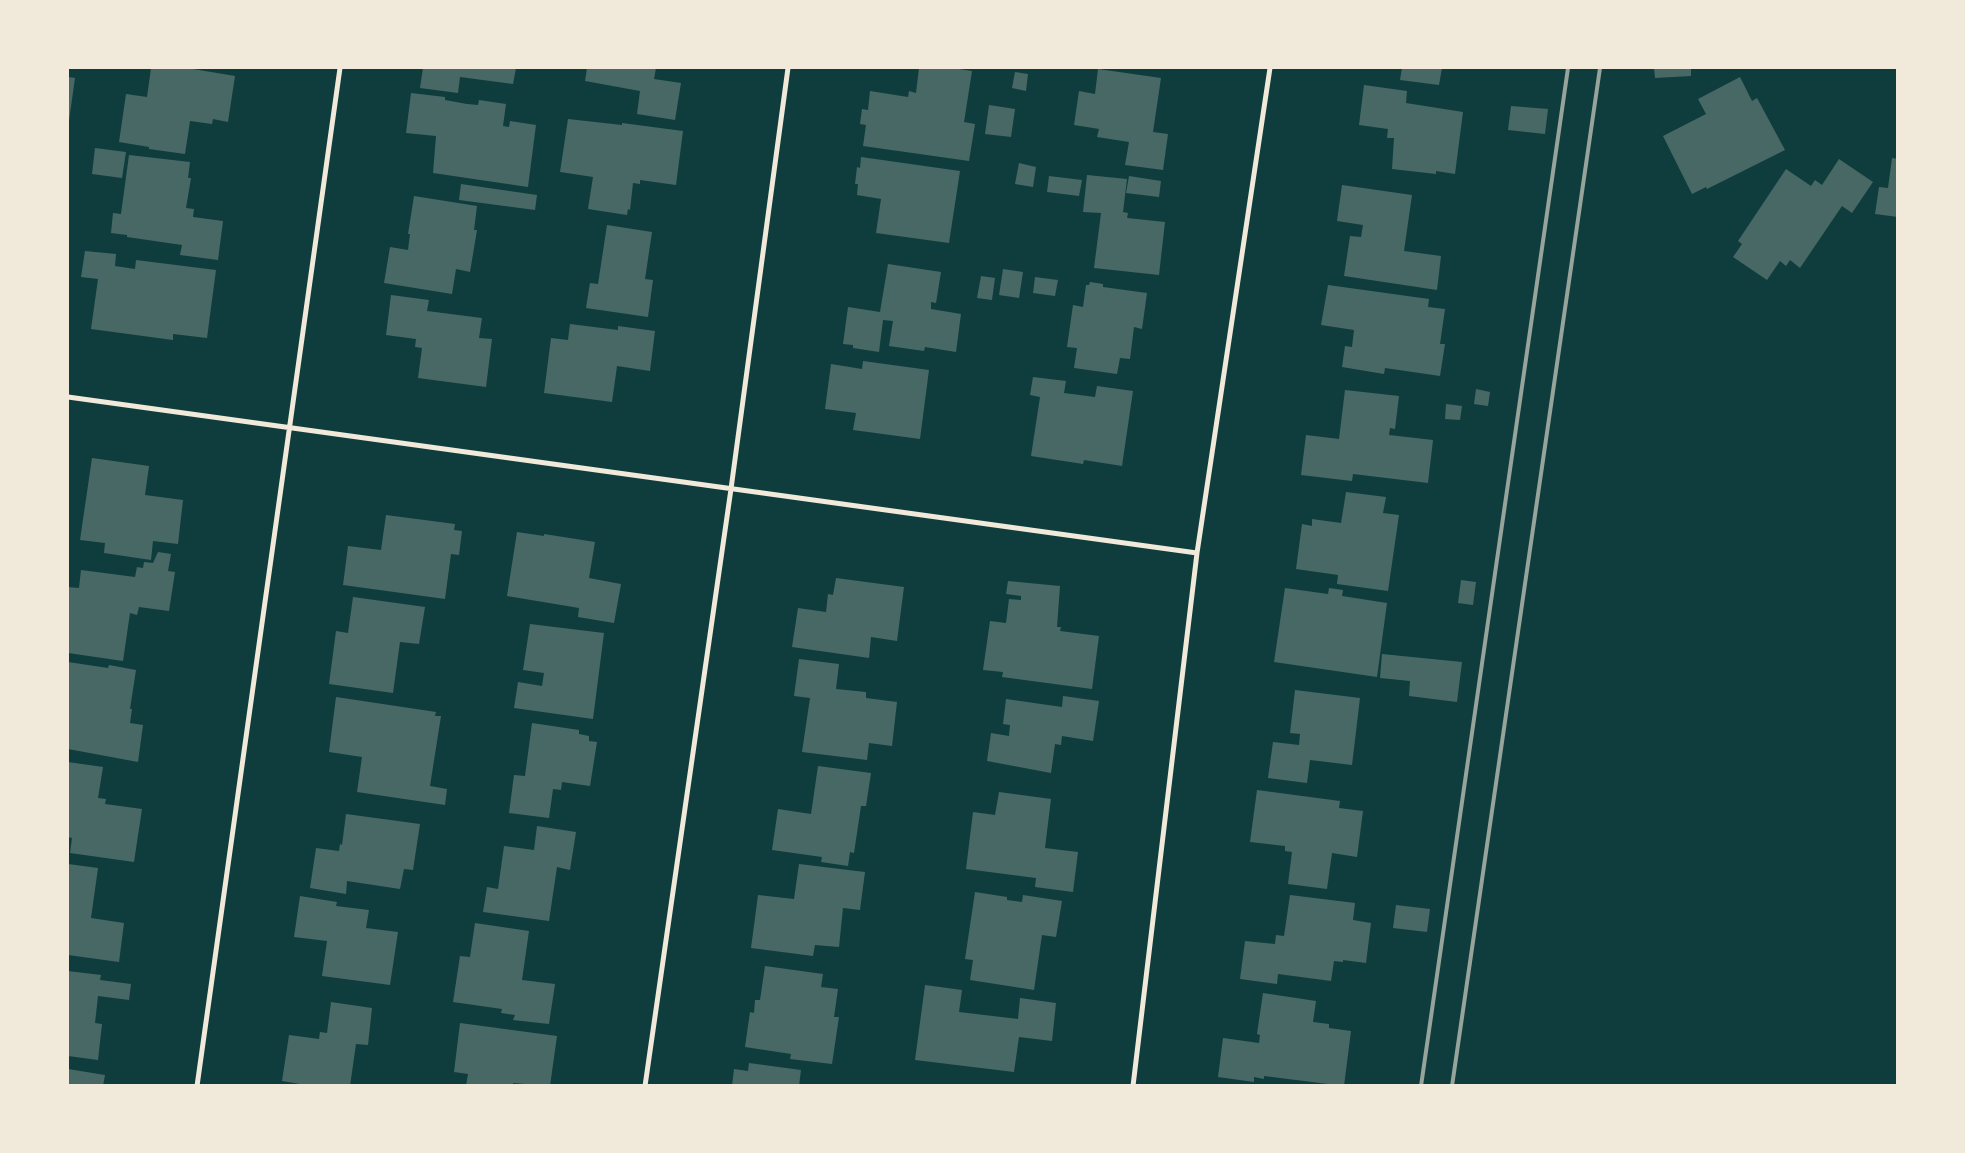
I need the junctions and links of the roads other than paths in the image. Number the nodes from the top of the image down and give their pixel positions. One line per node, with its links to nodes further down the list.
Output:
1 (340, 68): 5 (street)
2 (788, 68): 6 (street)
3 (1270, 68): 7 (street)
4 (68, 397): 5 (street)
5 (290, 428): 6 (street); 8 (street)
6 (731, 489): 7 (street); 9 (street)
7 (1197, 553): 10 (street)
8 (197, 1086)
9 (645, 1086)
10 (1133, 1086)

